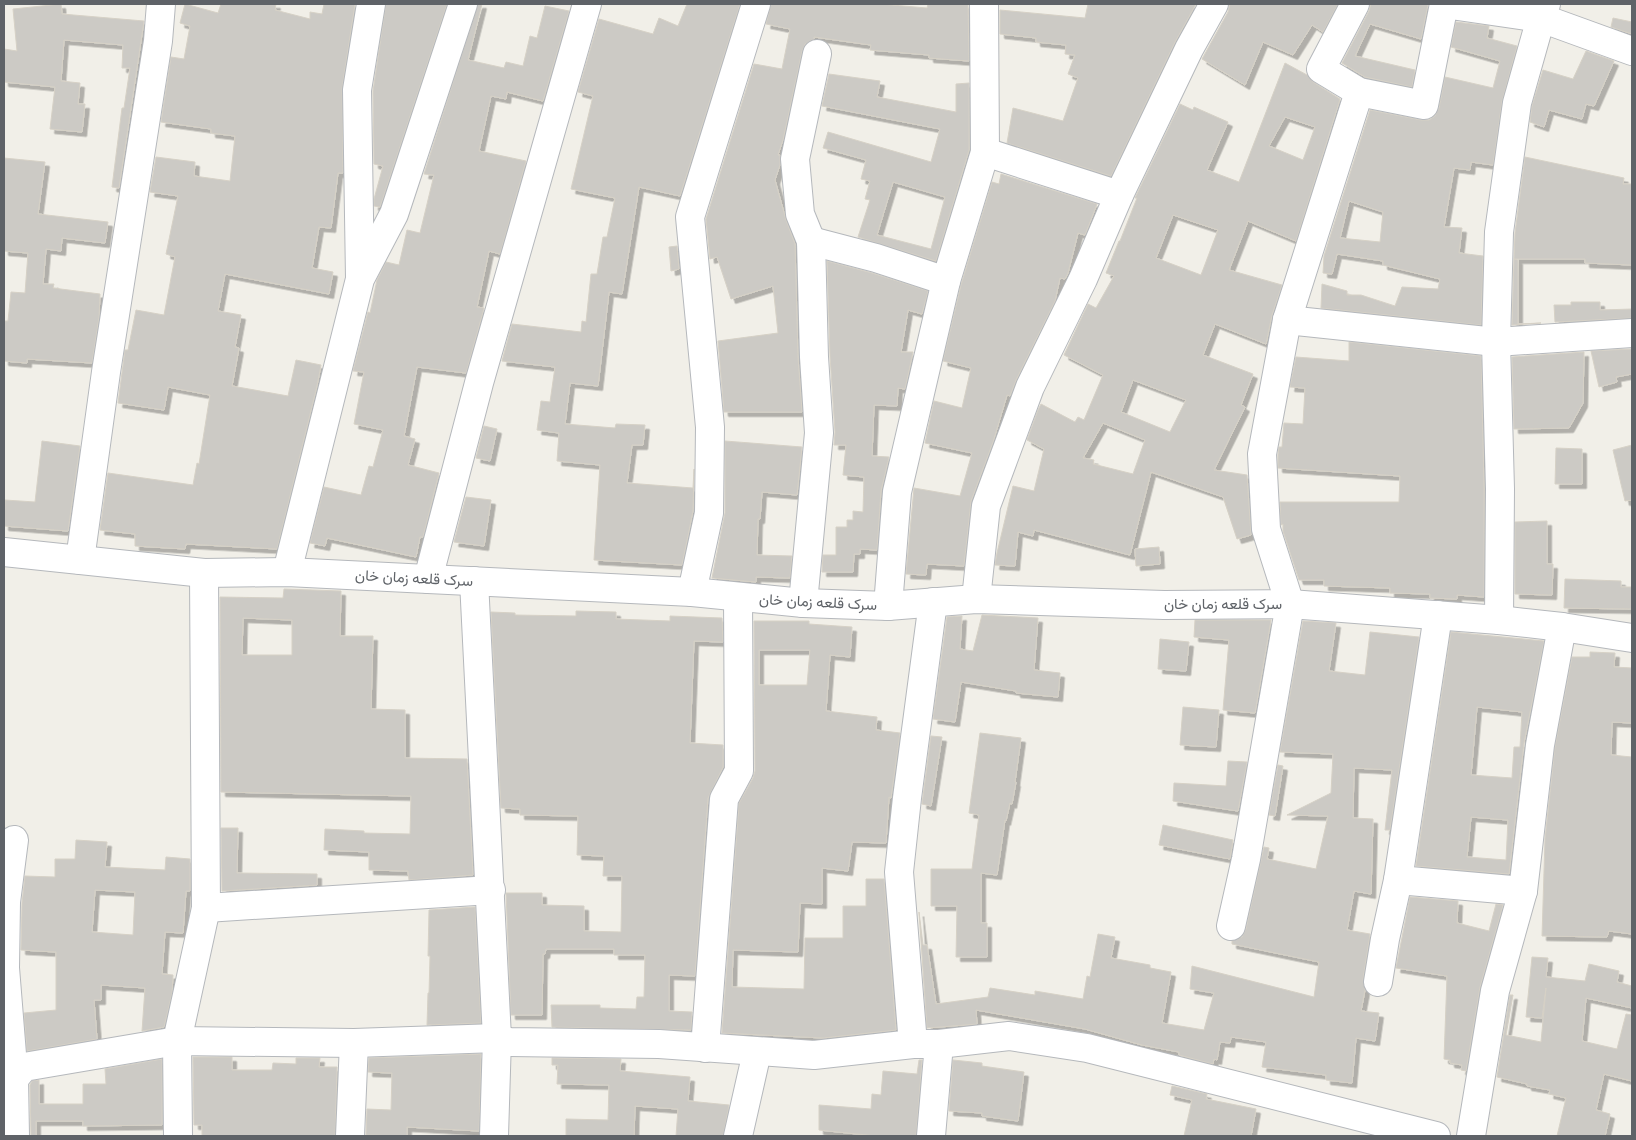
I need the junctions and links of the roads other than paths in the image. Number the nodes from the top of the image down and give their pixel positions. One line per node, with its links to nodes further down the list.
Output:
1 (161, 4): 22 (street)
2 (371, 4): 16 (street)
3 (463, 4): 16 (street)
4 (587, 4): 25 (street)
5 (756, 4): 27 (street)
6 (984, 4): 13 (street)
7 (1214, 4): 14 (street)
8 (1355, 4): 12 (street)
9 (1544, 11): 10 (street); 12 (street); 20 (street)
10 (1632, 51)
11 (817, 54): 15 (street)
12 (1359, 92): 18 (street)
13 (985, 152): 14 (street); 17 (street)
14 (1119, 194): 29 (street)
15 (811, 241): 17 (street); 30 (street)
16 (360, 279): 23 (street)
17 (946, 281): 33 (street)
18 (1287, 320): 20 (street); 32 (street)
19 (1632, 334): 20 (street)
20 (1496, 342): 35 (street)
21 (4, 552): 22 (street, سرک قلعه زمان خان)
22 (80, 560): 24 (street, سرک قلعه زمان خان)
23 (287, 572): 24 (street, سرک قلعه زمان خان); 25 (street, سرک قلعه زمان خان)
24 (204, 573): 42 (street)
25 (428, 579): 26 (street, سرک قلعه زمان خان)
26 (474, 581): 27 (street, سرک قلعه زمان خان); 40 (street)
27 (692, 592): 28 (street, سرک قلعه زمان خان)
28 (738, 597): 30 (street, سرک قلعه زمان خان); 49 (street)
29 (976, 599): 31 (street, سرک قلعه زمان خان); 32 (street, سرک قلعه زمان خان)
30 (803, 602): 33 (street, سرک قلعه زمان خان)
31 (933, 602): 33 (street, سرک قلعه زمان خان); 48 (street)
32 (1290, 604): 34 (street, سرک قلعه زمان خان); 43 (street)
33 (888, 606)
34 (1438, 615): 35 (street, سرک قلعه زمان خان); 39 (street)
35 (1499, 620): 36 (street, سرک قلعه زمان خان)
36 (1562, 627): 37 (street, سرک قلعه زمان خان); 41 (street)
37 (1632, 638)
38 (14, 840): 51 (street)
39 (1398, 880): 41 (street); 44 (street)
40 (491, 890): 42 (street); 45 (street)
41 (1523, 891): 59 (street)
42 (206, 908): 46 (street)
43 (1231, 926)
44 (1378, 982)
45 (497, 1038): 47 (street); 49 (street); 55 (street)
46 (177, 1041): 47 (street); 51 (street); 53 (street)
47 (354, 1043): 54 (street)
48 (926, 1044): 50 (street); 57 (street); 58 (street)
49 (705, 1048): 50 (street)
50 (757, 1052): 56 (street)
51 (9, 1081): 52 (street)
52 (15, 1136)
53 (178, 1136)
54 (350, 1136)
55 (494, 1136)
56 (738, 1136)
57 (931, 1136)
58 (1436, 1136)
59 (1471, 1136)

